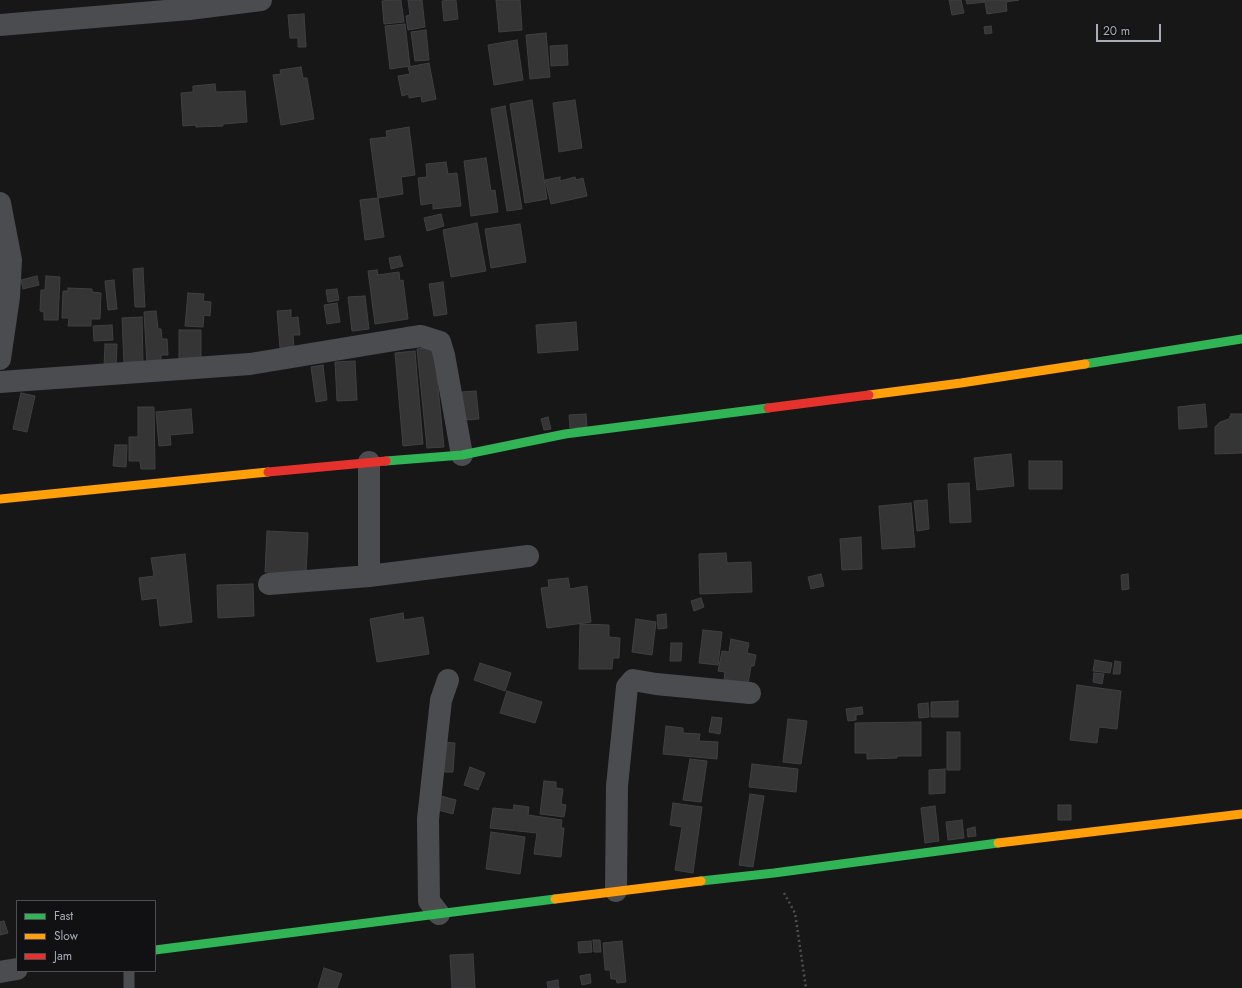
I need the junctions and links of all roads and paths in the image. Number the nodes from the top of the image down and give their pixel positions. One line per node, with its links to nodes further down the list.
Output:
1 (261, 0): 2 (street)
2 (0, 25)
3 (0, 204): 5 (street)
4 (1242, 339): 7 (street)
5 (0, 358)
6 (0, 382): 7 (street)
7 (462, 455): 8 (street)
8 (369, 462): 9 (street); 11 (street)
9 (0, 499)
10 (528, 556): 11 (street)
11 (369, 576): 12 (street)
12 (269, 584)
13 (448, 680): 18 (street)
14 (750, 693): 17 (street)
15 (1242, 814): 16 (street)
16 (774, 873): 17 (street); 24 (path)
17 (616, 891): 18 (street)
18 (439, 914): 19 (street)
19 (156, 950)
20 (16, 970): 21 (street)
21 (0, 972)
22 (129, 972): 23 (lane)
23 (129, 988)
24 (806, 988)

